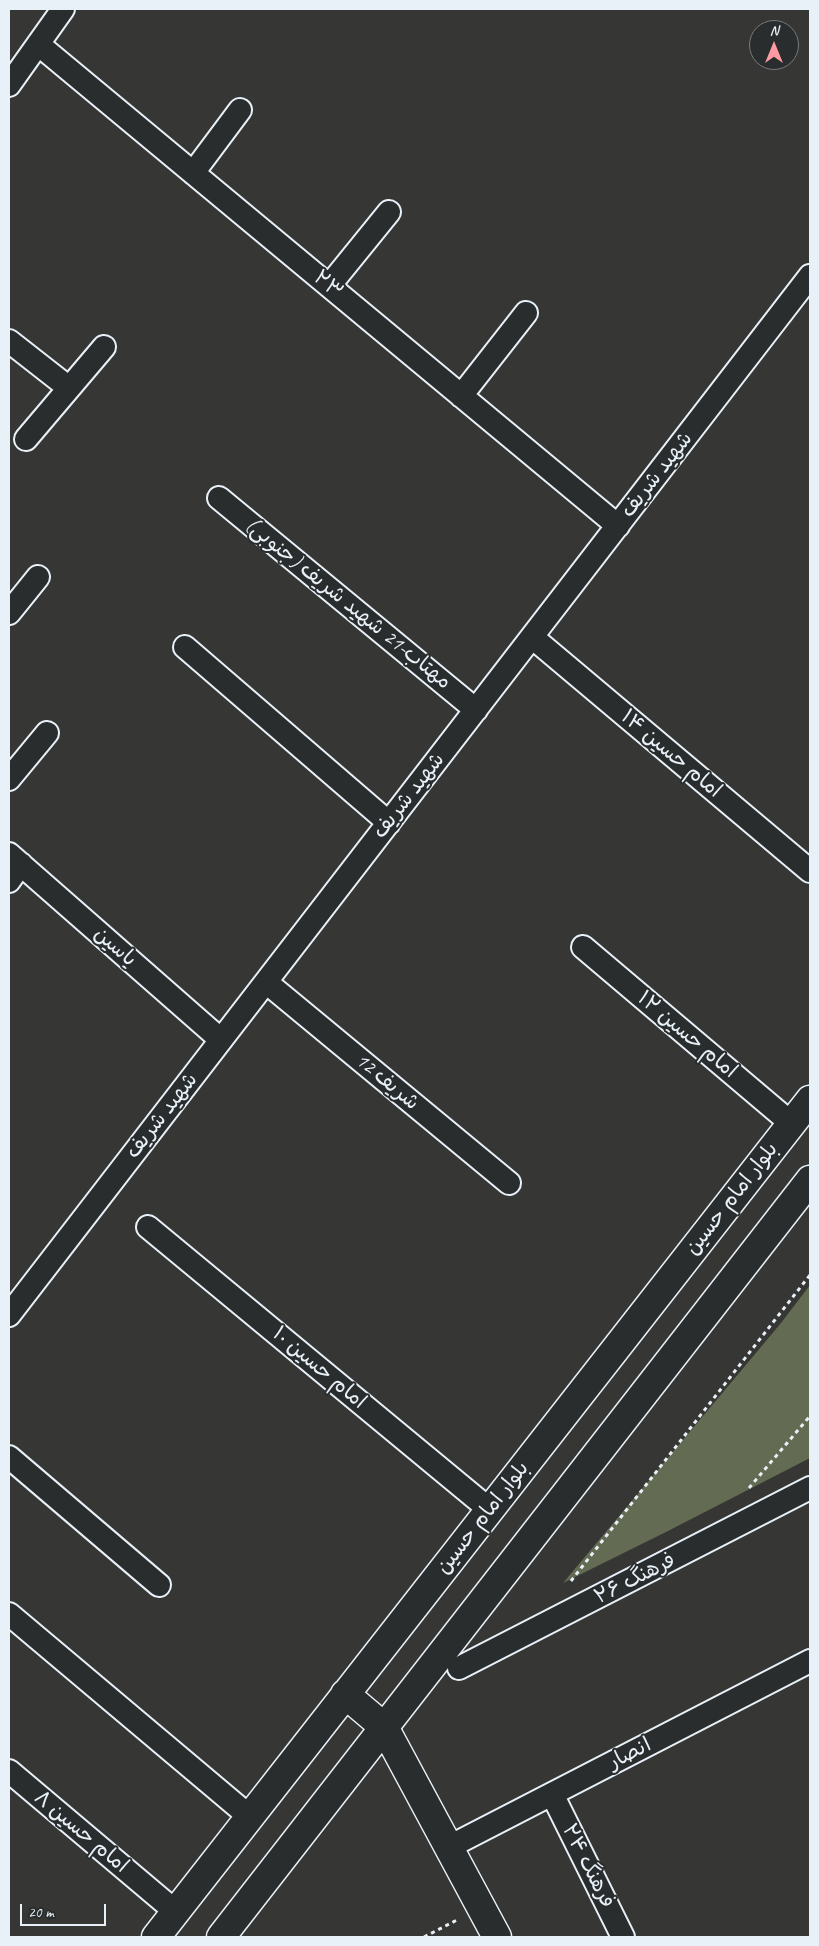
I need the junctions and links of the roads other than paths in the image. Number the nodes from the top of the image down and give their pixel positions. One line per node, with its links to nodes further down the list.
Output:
1 (63, 9): 2 (street)
2 (38, 44): 3 (street); 5 (street, ۲۳)
3 (9, 85)
4 (240, 110): 5 (street)
5 (193, 173): 8 (street, ۲۳)
6 (388, 212): 8 (street)
7 (810, 276): 16 (street, شهید شریف)
8 (329, 286): 13 (street, ۲۳)
9 (526, 313): 13 (street)
10 (9, 341): 12 (street)
11 (104, 348): 12 (street)
12 (69, 388): 14 (street)
13 (462, 396): 16 (street, ۲۳)
14 (26, 439)
15 (219, 498): 21 (street, مهتاب-21 شهید شریف (جنوبی))
16 (618, 526): 19 (street, شهید شریف)
17 (38, 577): 18 (street)
18 (9, 613)
19 (532, 637): 21 (street, شهید شریف); 26 (street, امام حسین ۱۴)
20 (185, 648): 24 (street)
21 (476, 710): 24 (street, شهید شریف)
22 (47, 733): 23 (street)
23 (9, 779)
24 (388, 823): 28 (street, شهید شریف)
25 (13, 866): 29 (street, یاسین)
26 (810, 871)
27 (583, 947): 31 (street, امام حسین ۱۲)
28 (266, 982): 29 (street, شهید شریف); 33 (street, شریف 12)
29 (221, 1040): 35 (street, شهید شریف)
30 (810, 1100): 31 (main road, بلوار امام حسین)
31 (792, 1124): 38 (main road, بلوار امام حسین)
32 (810, 1180): 44 (main road)
33 (509, 1183)
34 (148, 1227): 38 (street, امام حسین ۱۰)
35 (9, 1315)
36 (9, 1457): 39 (street)
37 (810, 1488): 42 (street, فرهنگ ۲۶)
38 (490, 1510): 43 (main road, بلوار امام حسین)
39 (159, 1585)
40 (9, 1614): 47 (street)
41 (810, 1662): 46 (street, انصار)
42 (459, 1668)
43 (345, 1694): 44 (main road); 47 (main road, بلوار امام حسین)
44 (384, 1727): 48 (main road); 51 (main road)
45 (9, 1771): 49 (street, امام حسین ۸)
46 (552, 1794): 48 (street, انصار); 53 (street, فرهنگ ۲۴)
47 (250, 1817): 49 (main road, بلوار امام حسین)
48 (449, 1847): 52 (main road)
49 (176, 1912): 50 (main road, بلوار امام حسین)
50 (156, 1937)
51 (221, 1937)
52 (498, 1937)
53 (623, 1937)

